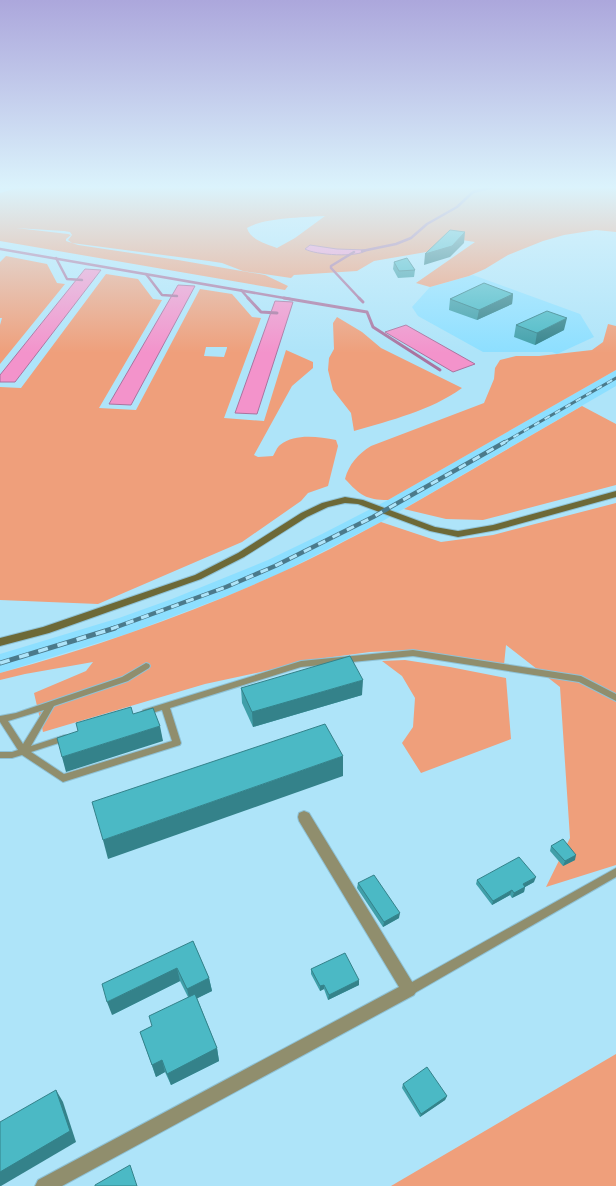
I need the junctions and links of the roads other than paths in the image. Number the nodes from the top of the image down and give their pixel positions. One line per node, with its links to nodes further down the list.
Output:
1 (616, 494): 2 (street)
2 (0, 642)
3 (146, 666): 5 (lane)
4 (616, 698): 6 (lane)
5 (52, 703): 8 (lane); 10 (lane)
6 (165, 706): 7 (lane); 10 (lane)
7 (135, 716)
8 (1, 719): 10 (lane)
9 (75, 734): 10 (lane)
10 (23, 751): 11 (lane)
11 (0, 755)
12 (304, 817): 14 (street)
13 (616, 872): 14 (lane)
14 (409, 990): 15 (street)
15 (44, 1186)

